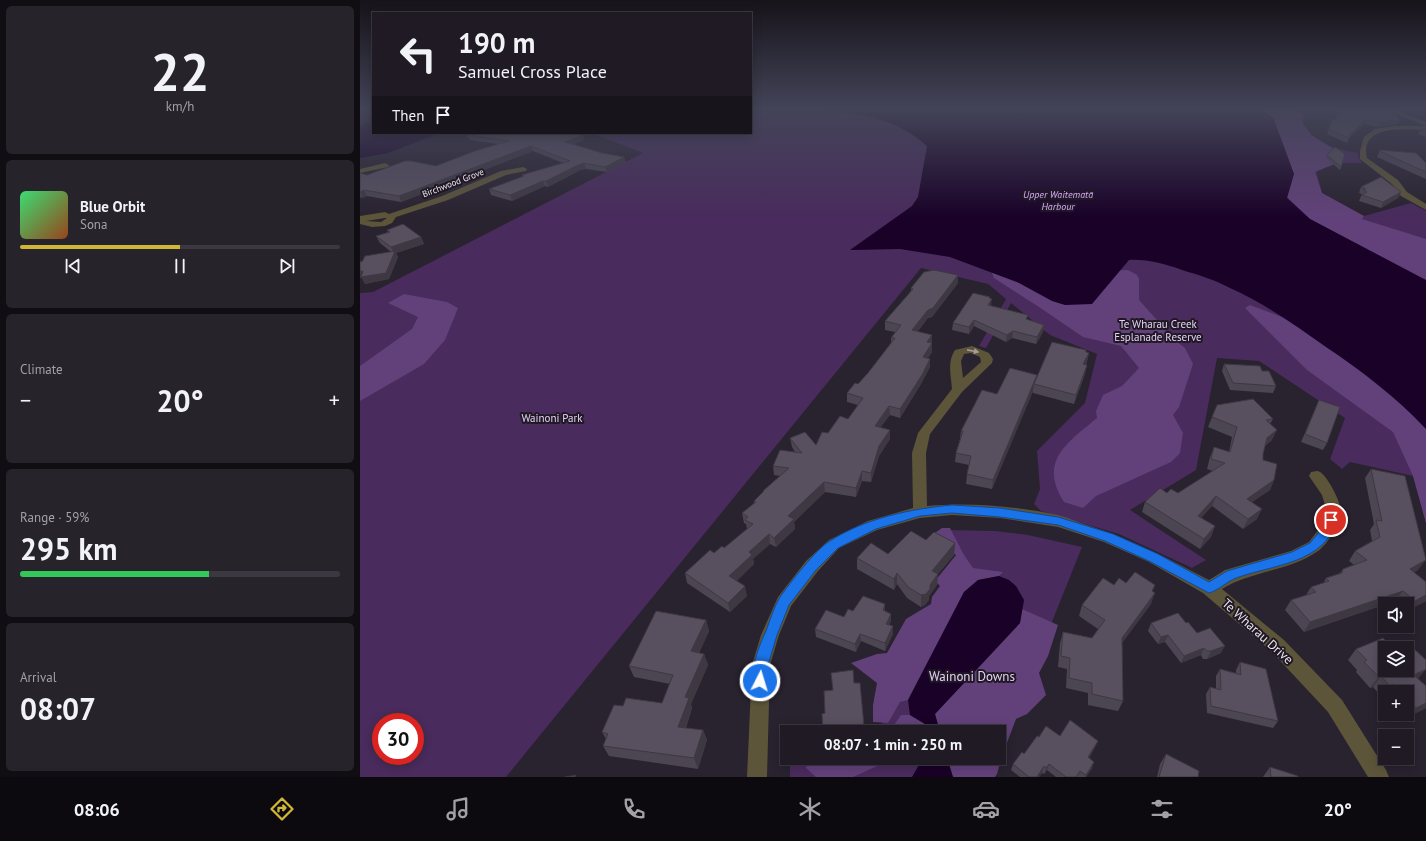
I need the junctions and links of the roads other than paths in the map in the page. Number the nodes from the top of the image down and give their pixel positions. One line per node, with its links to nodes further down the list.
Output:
1 (1364, 145): 5 (street)
2 (385, 165): 4 (street)
3 (523, 169): 6 (street, Birchwood Grove)
4 (360, 171)
5 (1426, 208)
6 (360, 220)
7 (958, 389): 9 (street)
8 (1316, 476): 10 (street)
9 (920, 512): 10 (street, Te Wharau Drive); 11 (street, Te Wharau Drive)
10 (1209, 588): 12 (street, Te Wharau Drive)
11 (757, 777)
12 (1379, 777)

